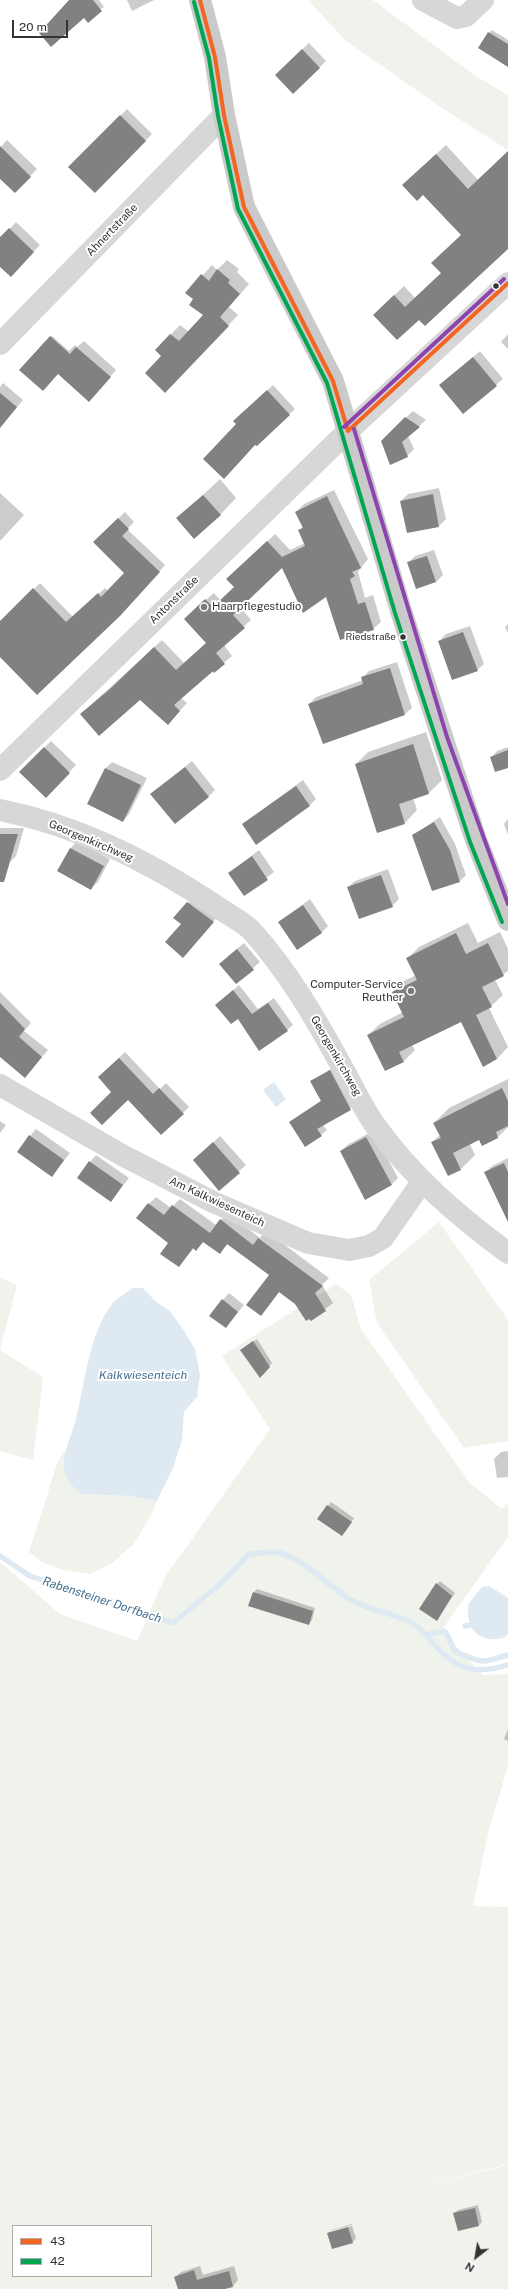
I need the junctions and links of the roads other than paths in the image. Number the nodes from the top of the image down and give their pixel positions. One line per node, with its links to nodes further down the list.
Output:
1 (200, 0): 4 (main road)
2 (423, 0): 3 (street)
3 (483, 0)
4 (224, 115): 6 (street, Ahnertstraße); 7 (main road)
5 (508, 284): 7 (street)
6 (0, 344)
7 (348, 431): 8 (street, Antonstraße); 10 (main road)
8 (0, 770)
9 (0, 810): 12 (street, Georgenkirchweg)
10 (508, 920)
11 (0, 1085): 12 (street, Am Kalkwiesenteich)
12 (422, 1182): 13 (street, Georgenkirchweg)
13 (508, 1253)

